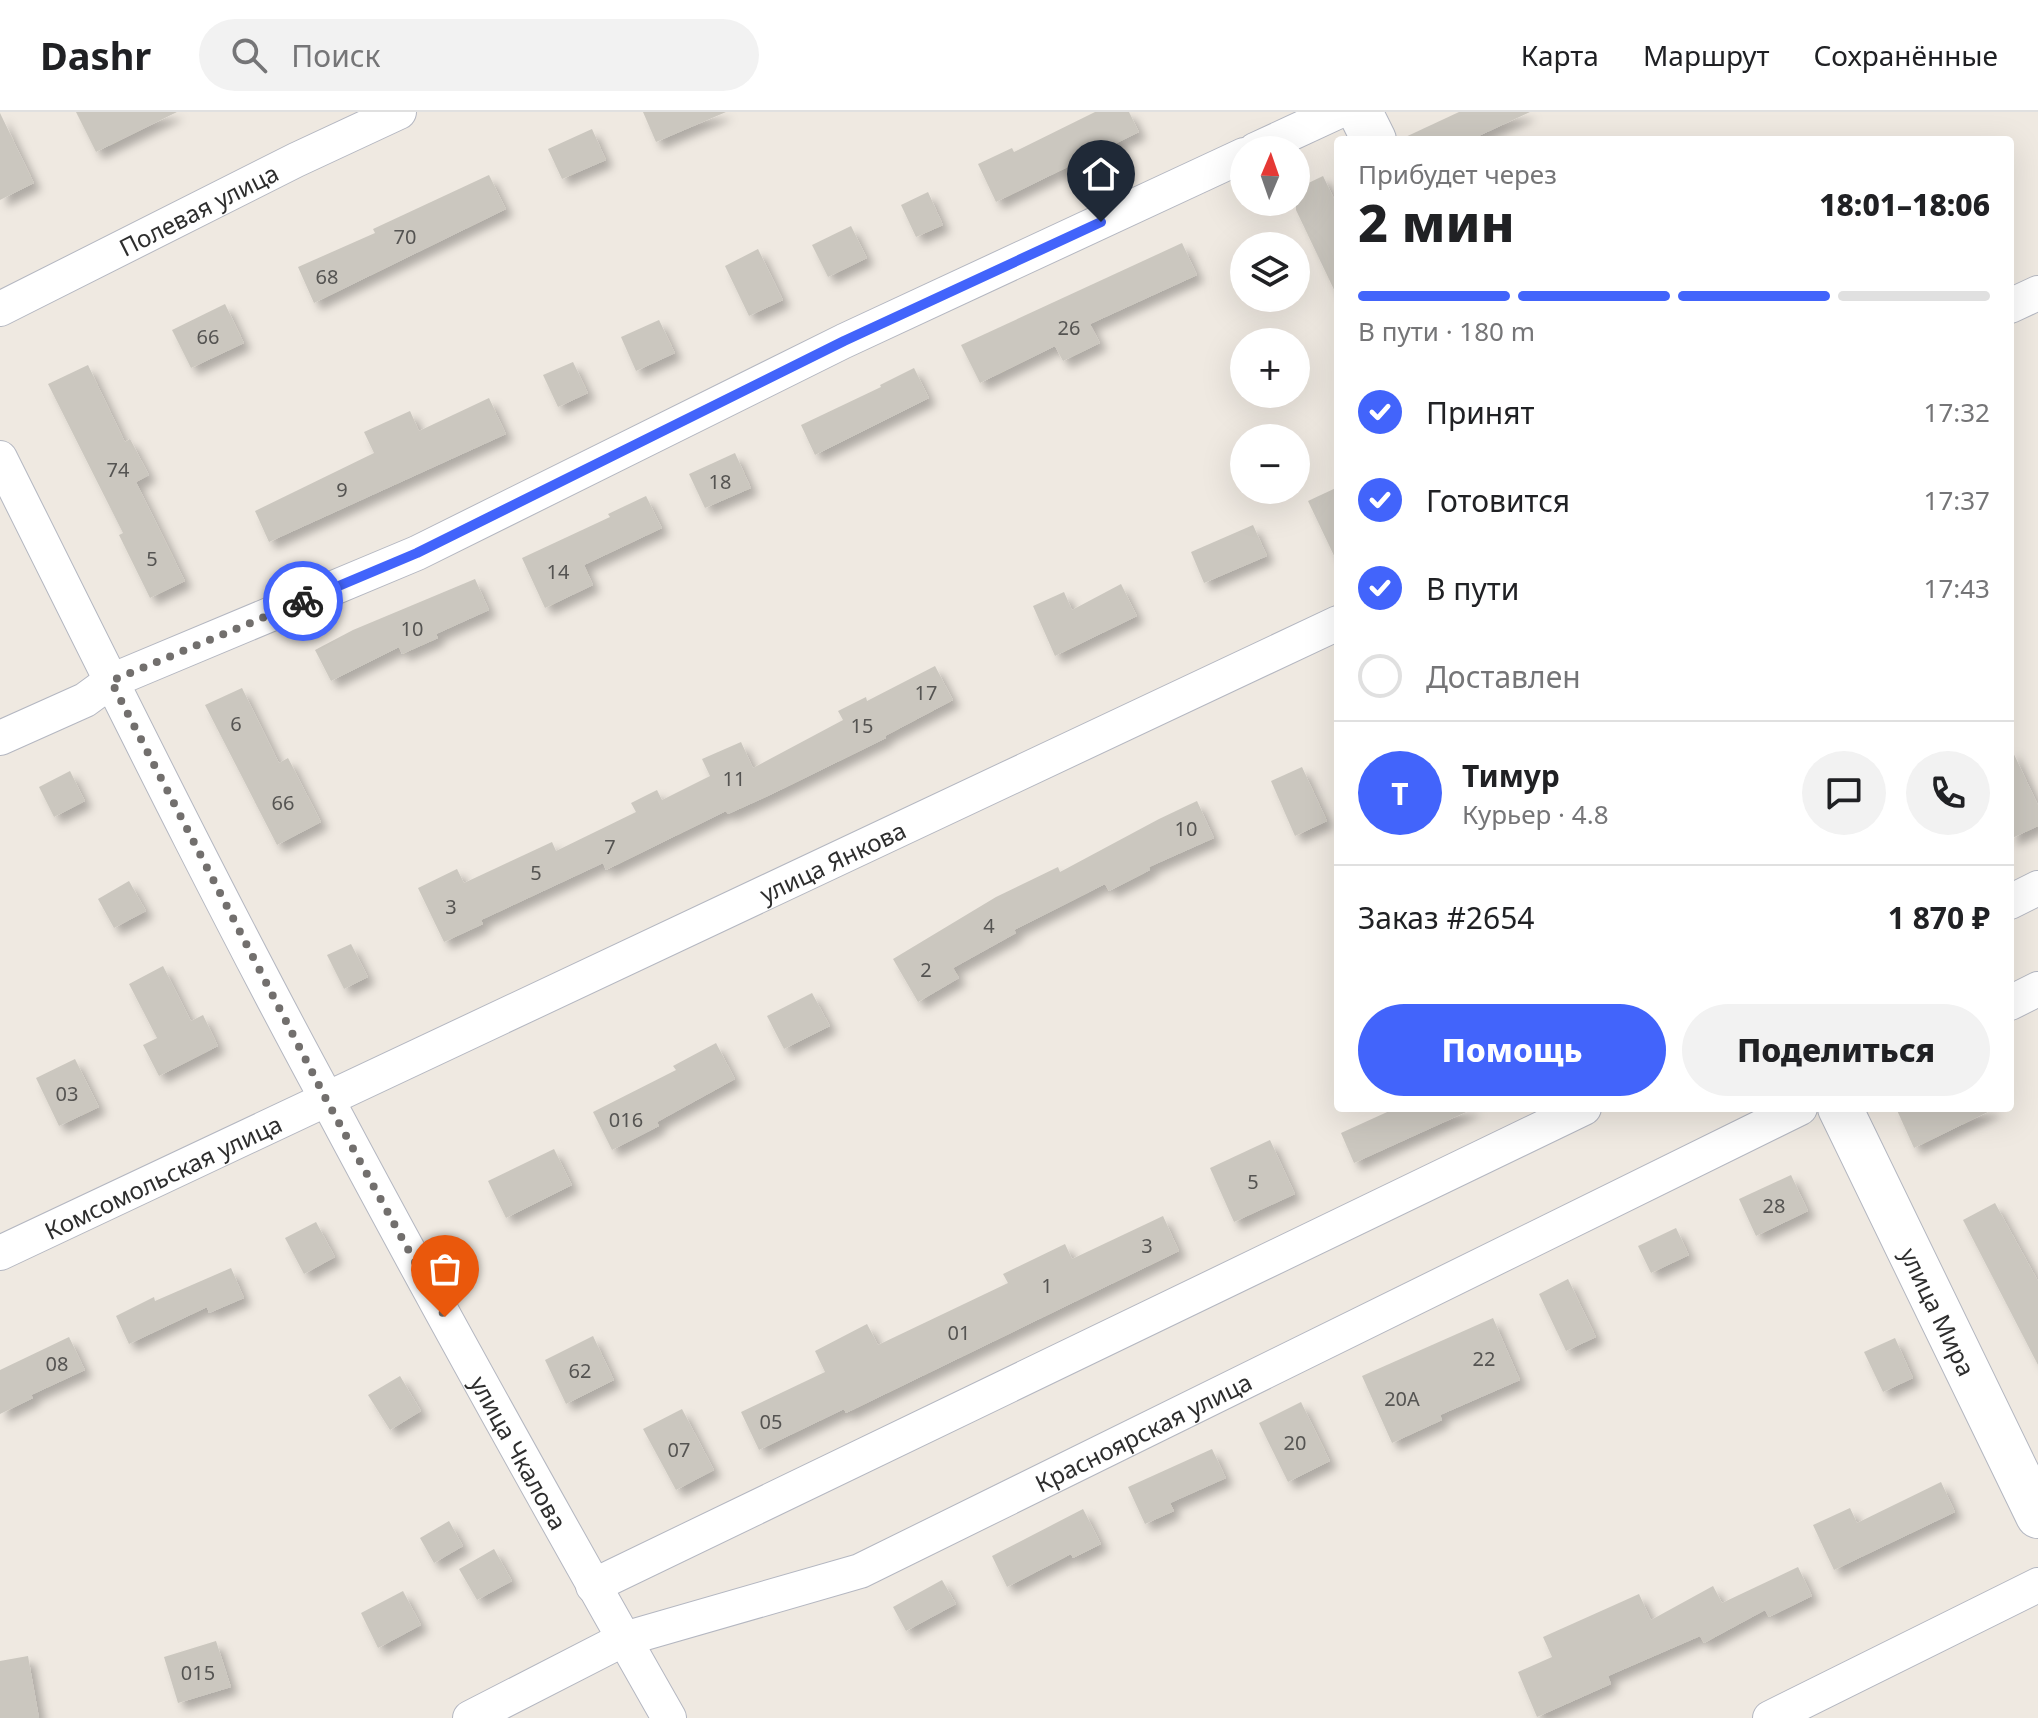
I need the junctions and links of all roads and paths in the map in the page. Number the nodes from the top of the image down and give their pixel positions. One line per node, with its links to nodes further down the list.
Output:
1 (399, 112): 9 (street, Полевая улица)
2 (1337, 112): 4 (street)
3 (1360, 112): 5 (main road)
4 (1285, 136)
5 (1372, 136)
6 (1230, 162): 12 (street)
7 (2038, 293): 8 (street)
8 (2014, 304)
9 (0, 309)
10 (0, 458): 12 (street, улица Чкалова)
11 (1334, 625): 18 (street, улица Янкова)
12 (111, 681): 13 (street); 18 (street, улица Чкалова)
13 (0, 738)
14 (2038, 888): 15 (street)
15 (2014, 900)
16 (2038, 989): 17 (street)
17 (2014, 1001)
18 (327, 1101): 22 (street, Комсомольская улица); 25 (street, улица Чкалова)
19 (1576, 1112): 25 (street)
20 (1792, 1112): 26 (street, Красноярская улица)
21 (1842, 1112): 23 (main road, улица Мира)
22 (0, 1253)
23 (2038, 1516)
24 (2038, 1585): 29 (street)
25 (593, 1586): 26 (street, улица Чкалова)
26 (624, 1639): 27 (street, Красноярская улица); 28 (street, улица Чкалова)
27 (470, 1718)
28 (669, 1718)
29 (1770, 1718)

